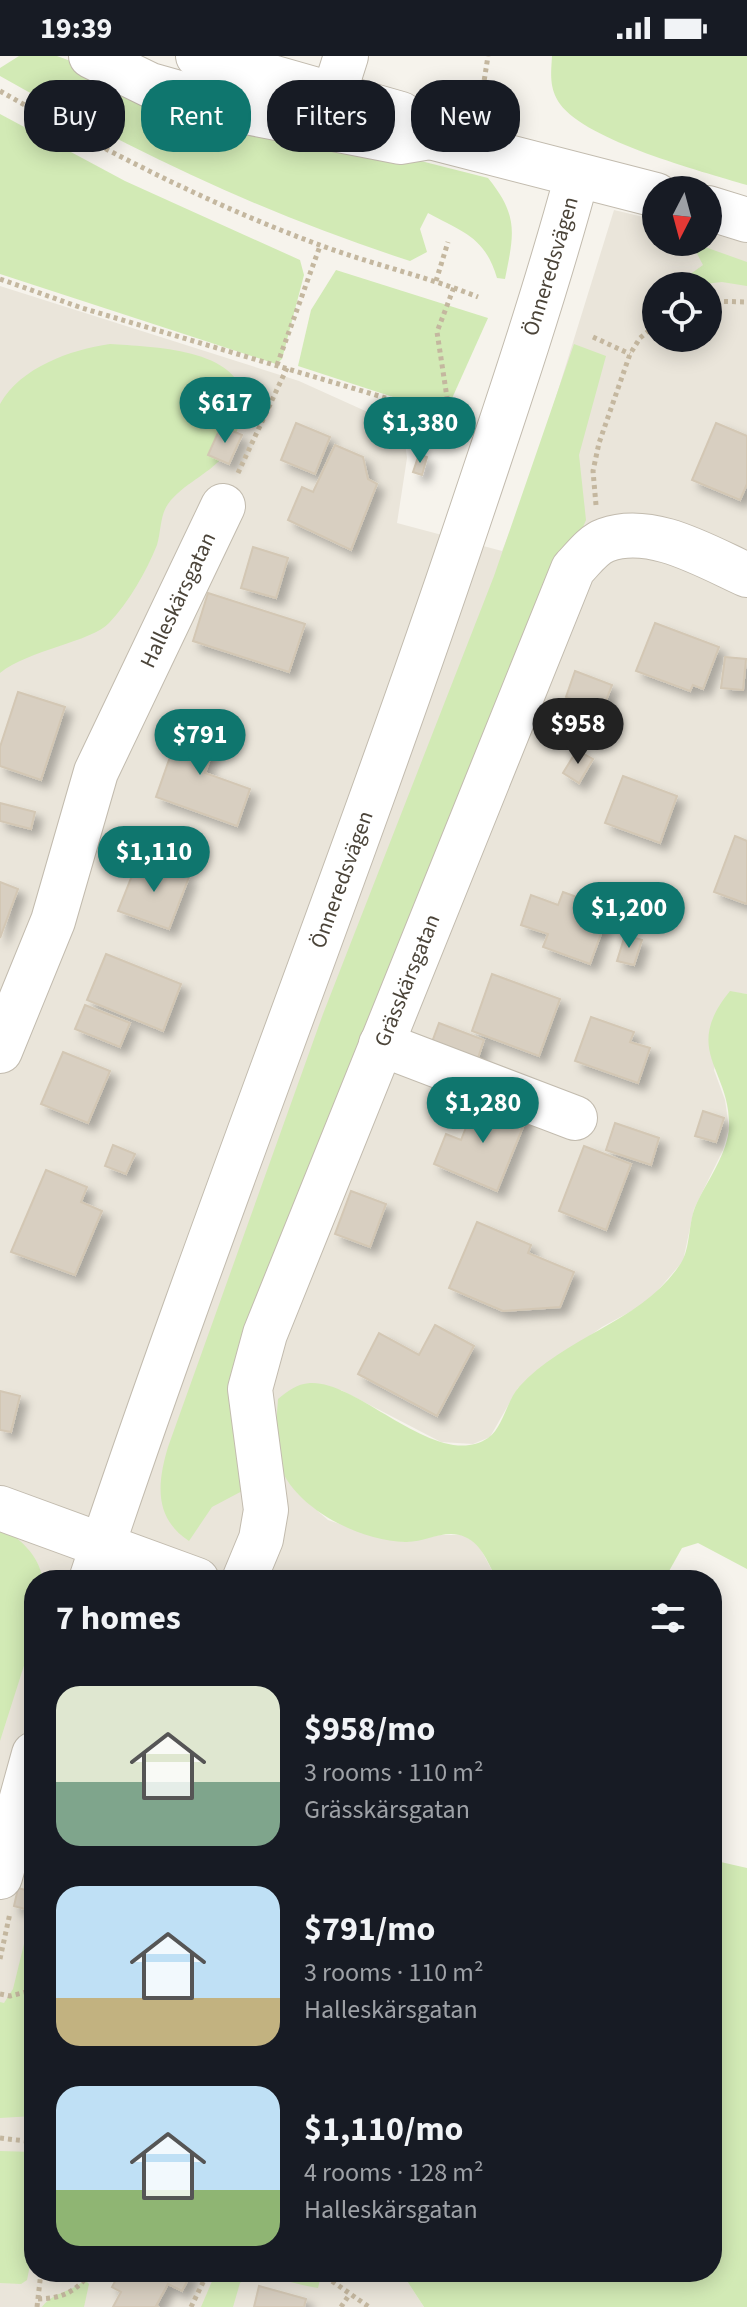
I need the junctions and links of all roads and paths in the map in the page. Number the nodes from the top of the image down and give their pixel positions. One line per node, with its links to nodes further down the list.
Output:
1 (91, 56): 6 (street)
2 (198, 56): 4 (street)
3 (488, 56): 5 (path)
4 (286, 80)
5 (484, 80)
6 (267, 90)
7 (0, 91): 14 (path)
8 (395, 112): 9 (street)
9 (577, 176): 10 (street); 33 (street, Önneredsvägen)
10 (642, 192)
11 (722, 212): 12 (street)
12 (747, 220)
13 (448, 242): 16 (path)
14 (320, 246): 16 (path); 24 (path)
15 (0, 279): 24 (path)
16 (436, 281): 17 (path)
17 (454, 287): 18 (path); 25 (path)
18 (478, 297)
19 (722, 301): 20 (path)
20 (747, 302)
21 (642, 336): 23 (path)
22 (593, 337): 23 (path)
23 (630, 354): 27 (path)
24 (277, 365): 25 (path)
25 (287, 368): 26 (path)
26 (223, 506): 30 (street, Halleskärsgatan)
27 (605, 540): 28 (street); 29 (street, Grässkärsgatan)
28 (747, 575)
29 (381, 1044): 31 (street); 35 (street, Grässkärsgatan)
30 (0, 1051)
31 (575, 1118)
32 (0, 1508): 33 (street)
33 (96, 1563): 34 (street)
34 (138, 1570)
35 (248, 1570)
36 (24, 1790): 37 (street)
37 (0, 1877)
38 (24, 1992): 39 (path)
39 (0, 1994)
40 (0, 2138): 41 (path)
41 (24, 2141)
42 (40, 2282): 47 (path)
43 (83, 2282): 47 (path)
44 (203, 2282): 49 (path)
45 (332, 2282): 46 (path)
46 (349, 2295): 50 (path); 51 (path)
47 (38, 2299): 48 (path)
48 (37, 2307)
49 (191, 2307)
50 (341, 2307)
51 (369, 2307)

